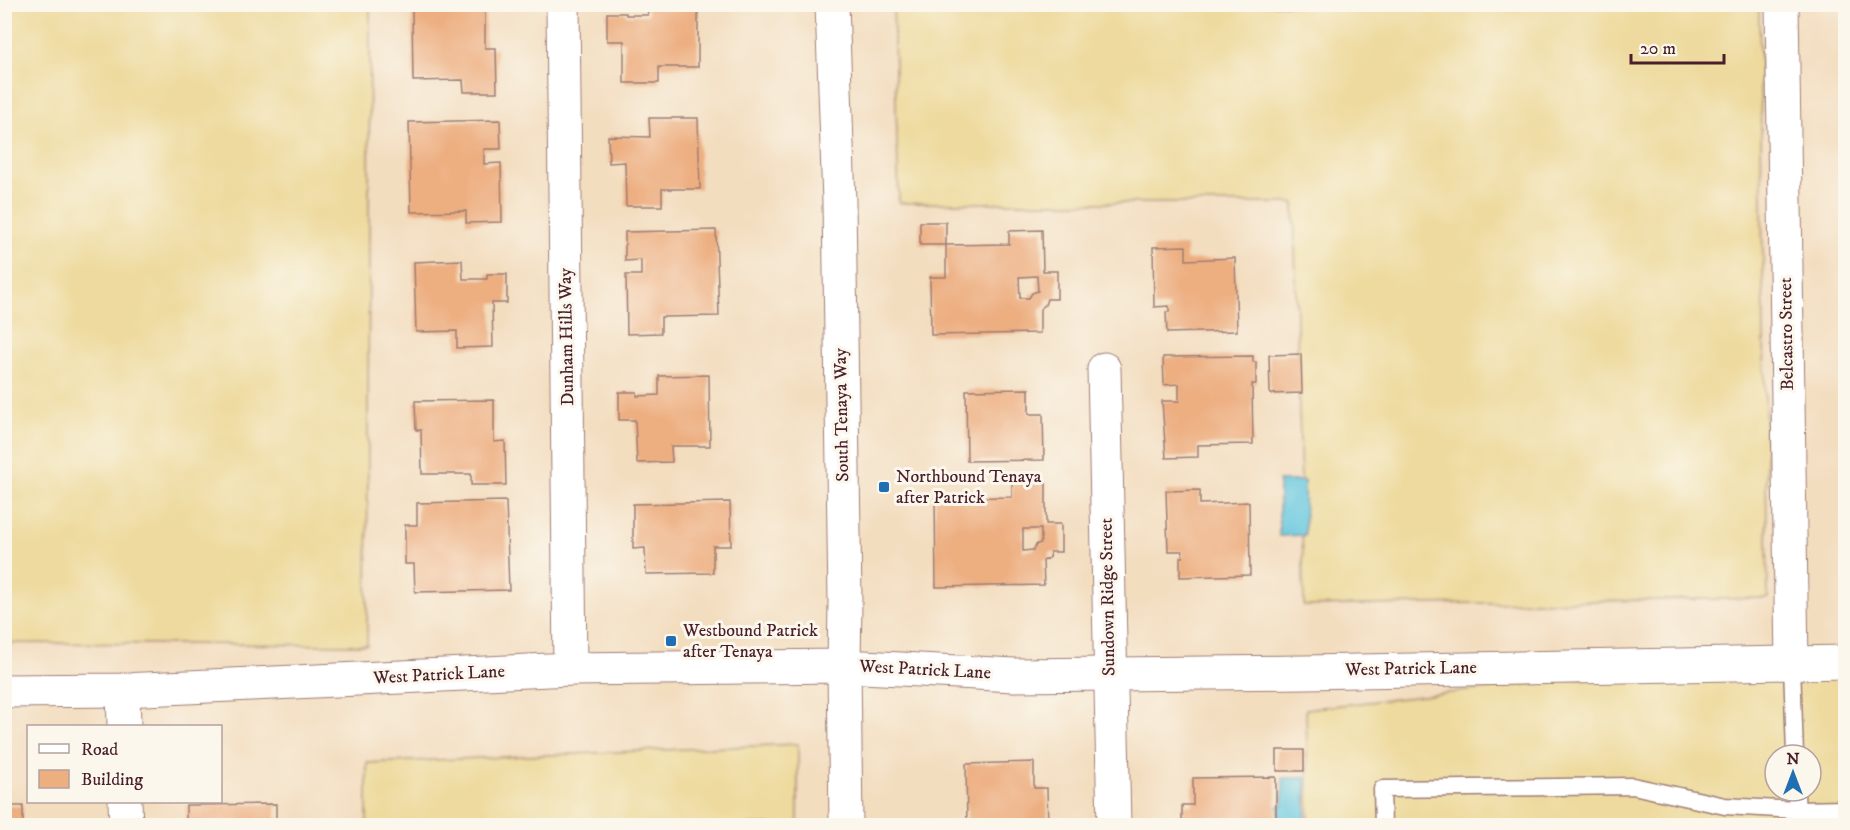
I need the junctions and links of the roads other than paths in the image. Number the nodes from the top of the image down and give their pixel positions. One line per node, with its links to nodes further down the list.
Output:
1 (563, 4): 8 (street, Dunham Hills Way)
2 (832, 4): 7 (street, South Tenaya Way)
3 (1782, 4): 6 (street, Belcastro Street)
4 (1104, 369): 9 (street, Sundown Ridge Street)
5 (1845, 662): 6 (street, West Patrick Lane)
6 (1792, 664): 9 (street, West Patrick Lane); 13 (lane)
7 (844, 666): 8 (street, West Patrick Lane); 9 (street, West Patrick Lane); 19 (street, South Tenaya Way)
8 (570, 669): 10 (street, West Patrick Lane)
9 (1110, 674): 20 (street, Sundown Ridge Street)
10 (123, 690): 11 (street, West Patrick Lane); 12 (street)
11 (4, 692)
12 (124, 725)
13 (1795, 743)
14 (125, 803): 18 (street)
15 (1796, 803): 17 (lane)
16 (1845, 809): 17 (lane)
17 (1797, 818): 21 (lane)
18 (126, 825)
19 (846, 825)
20 (1113, 825)
21 (1383, 825)

